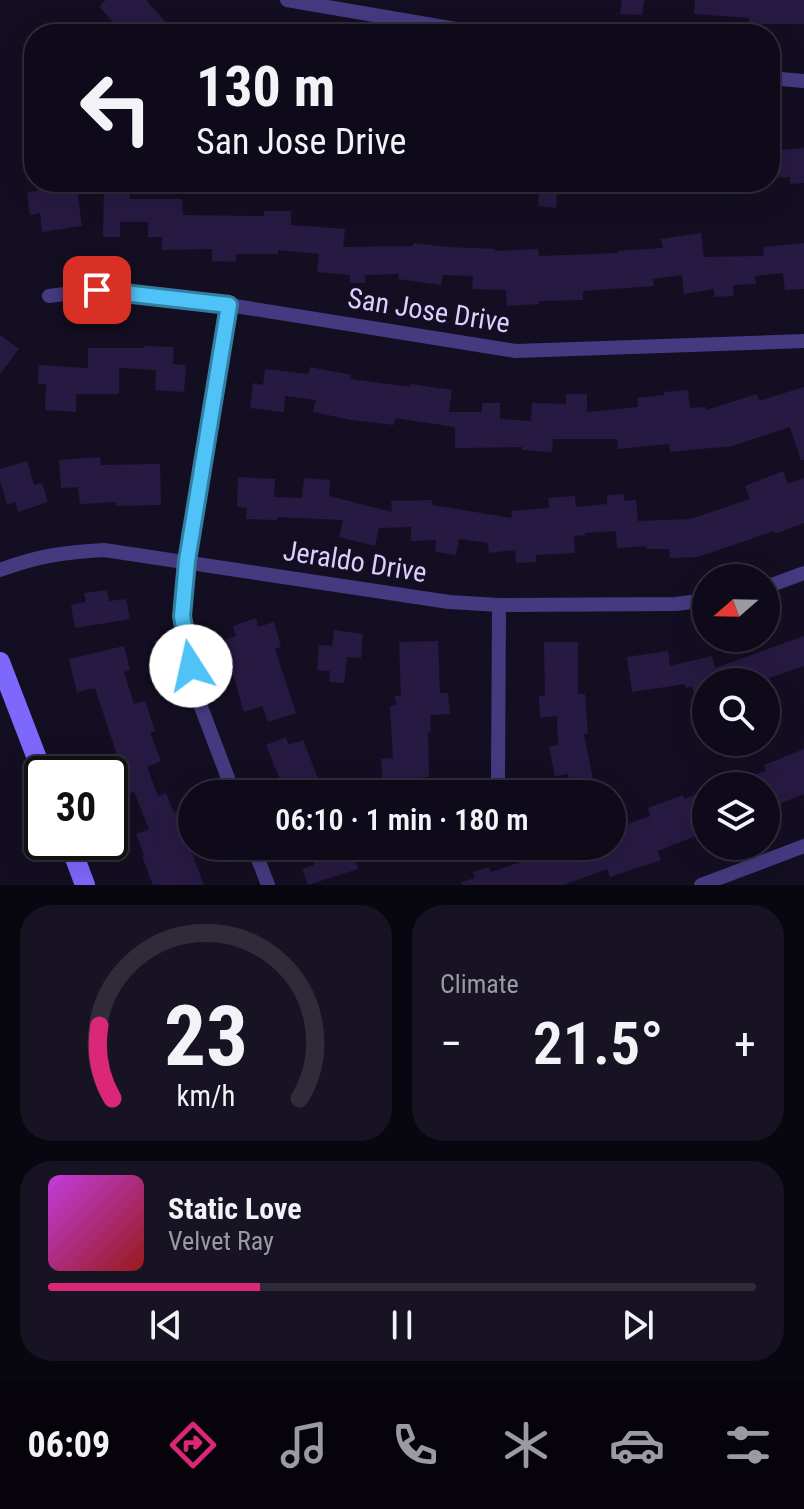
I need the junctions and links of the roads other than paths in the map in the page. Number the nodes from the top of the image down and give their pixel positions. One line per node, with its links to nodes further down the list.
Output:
1 (287, 0): 2 (street)
2 (427, 24)
3 (780, 79): 4 (street)
4 (804, 81)
5 (49, 296): 6 (street, San Jose Drive)
6 (229, 305): 7 (street, San Jose Drive); 8 (street)
7 (804, 341)
8 (187, 561): 9 (street, Jeraldo Drive); 13 (street, Jeraldo Drive); 17 (street)
9 (0, 570)
10 (804, 573): 11 (street)
11 (780, 582)
12 (692, 602): 13 (street, Jeraldo Drive)
13 (499, 605): 16 (street)
14 (0, 662): 15 (main road)
15 (36, 756)
16 (498, 777)
17 (229, 780)
18 (804, 846): 21 (street)
19 (76, 860): 22 (main road)
20 (258, 860): 23 (street)
21 (736, 879): 24 (street)
22 (85, 885)
23 (268, 885)
24 (701, 885)

